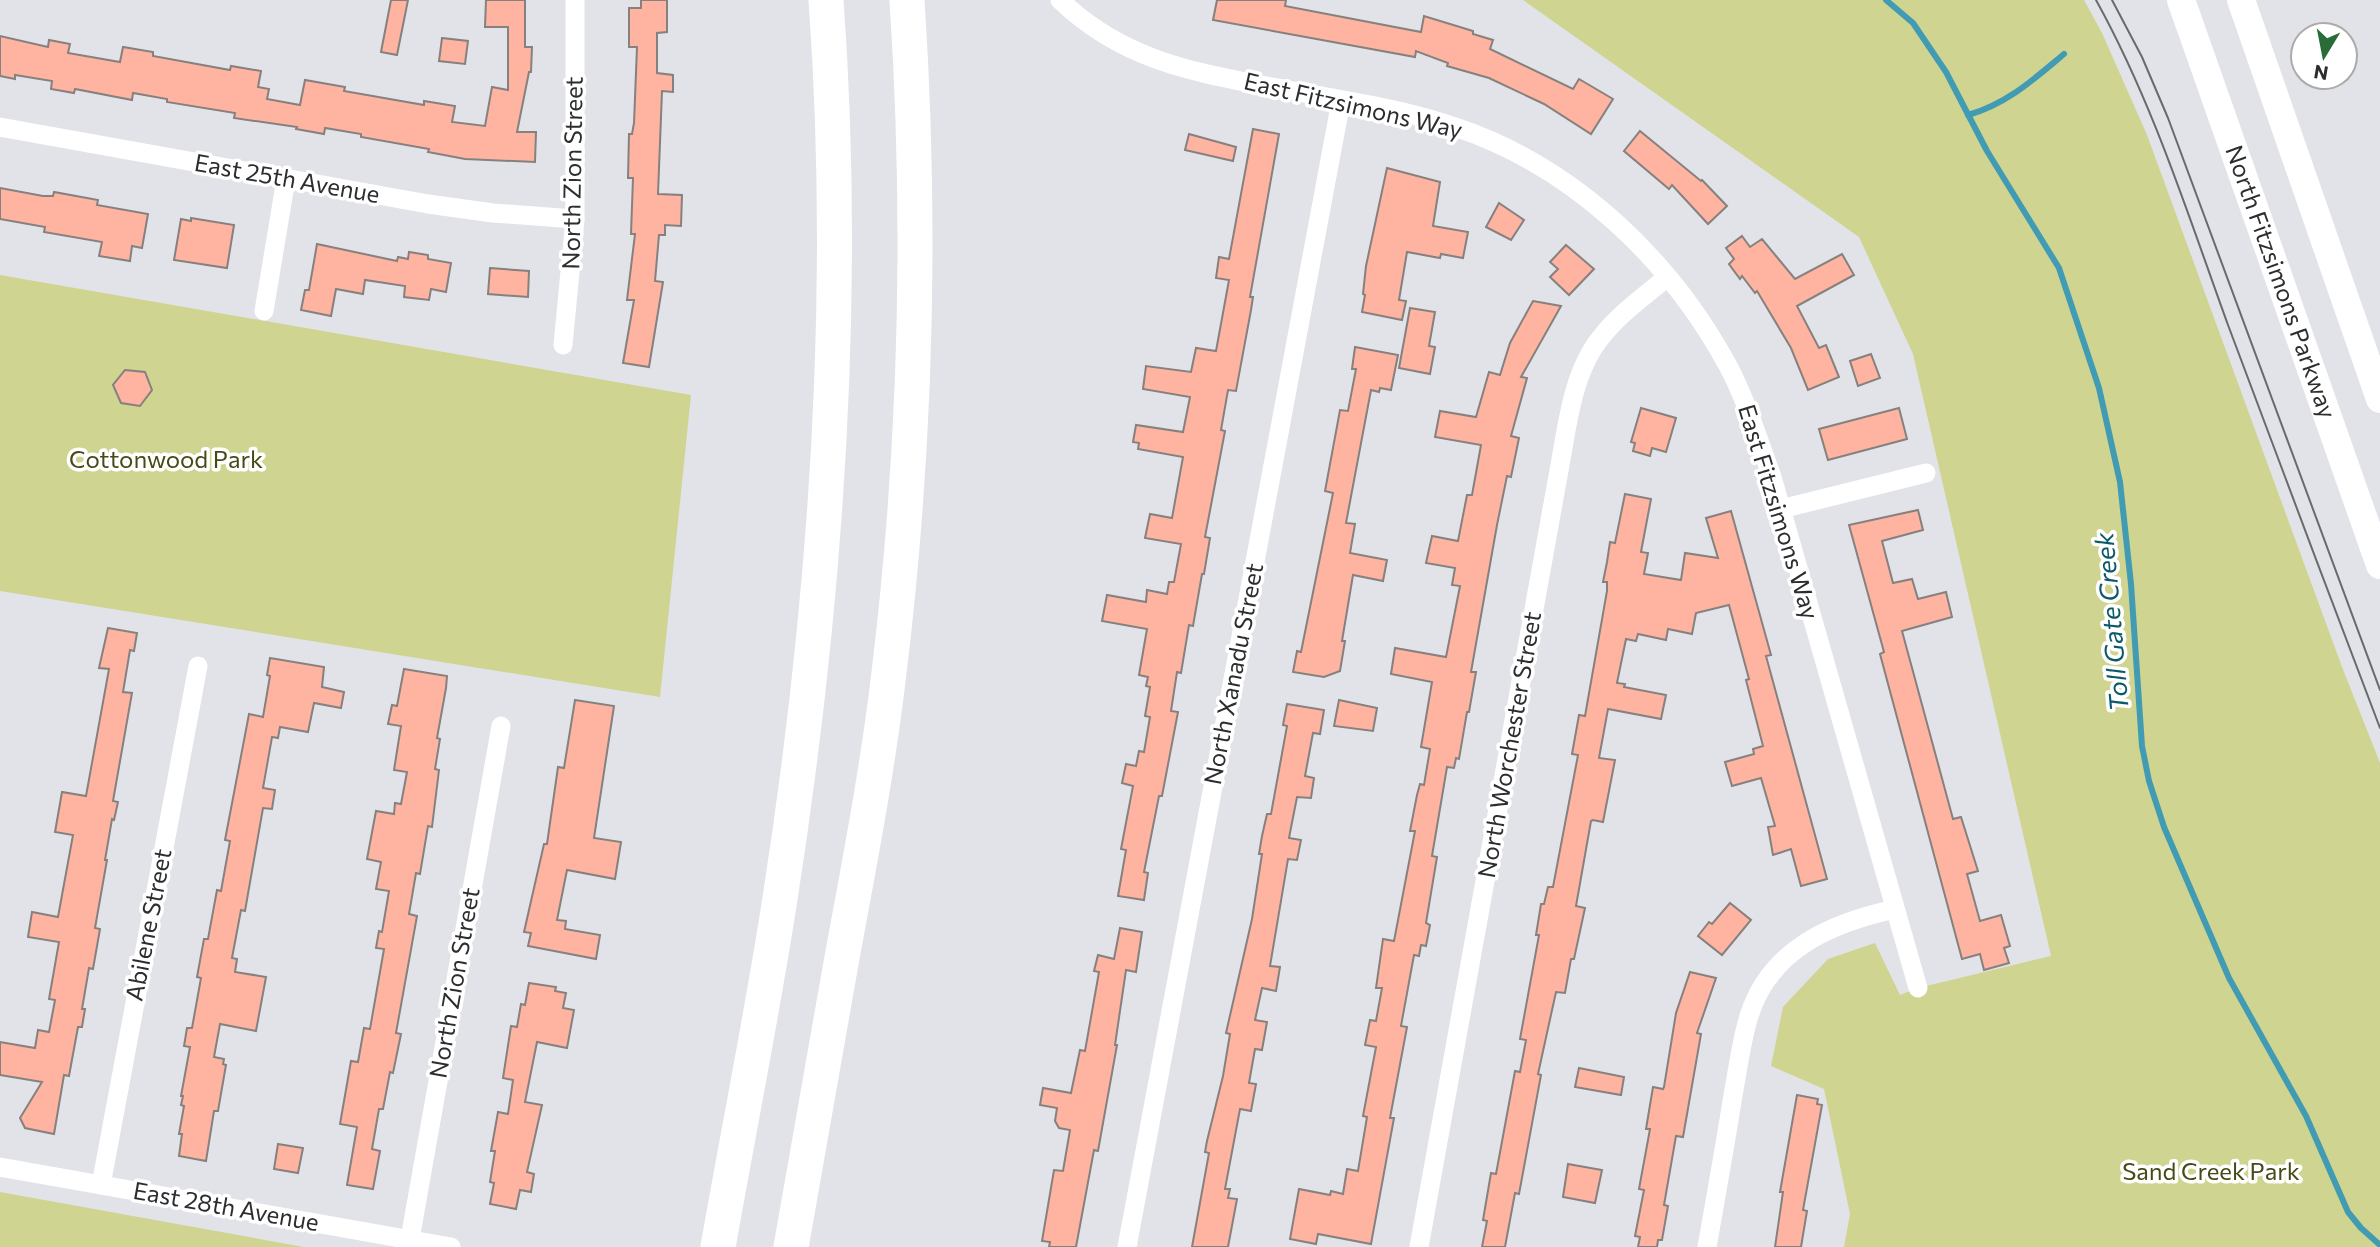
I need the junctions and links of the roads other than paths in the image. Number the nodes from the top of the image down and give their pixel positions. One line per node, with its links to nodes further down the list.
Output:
1 (575, 0): 10 (street, North Zion Street)
2 (826, 0): 24 (highway)
3 (907, 0): 25 (highway)
4 (1060, 0): 7 (street, East Fitzsimons Way)
5 (2181, 0): 17 (main road, North Fitzsimons Parkway)
6 (2241, 0): 14 (main road)
7 (1341, 100): 11 (street, East Fitzsimons Way); 28 (street, North Xanadu Street)
8 (0, 127): 9 (street, East 25th Avenue)
9 (286, 179): 10 (street, East 25th Avenue); 12 (street)
10 (575, 219): 13 (street, North Zion Street)
11 (1667, 277): 16 (street, East Fitzsimons Way); 29 (street, North Worchester Street)
12 (264, 311)
13 (563, 345)
14 (2380, 399)
15 (1926, 473): 16 (street)
16 (1781, 509): 20 (street, East Fitzsimons Way)
17 (2380, 565)
18 (198, 666): 23 (street, Abilene Street)
19 (501, 726): 26 (street, North Zion Street)
20 (1895, 909): 21 (street, East Fitzsimons Way); 30 (street)
21 (1918, 988)
22 (0, 1167): 23 (street, East 28th Avenue)
23 (101, 1185): 26 (street, East 28th Avenue)
24 (721, 1231)
25 (793, 1238)
26 (410, 1240): 27 (street, East 28th Avenue)
27 (451, 1247)
28 (1127, 1247)
29 (1419, 1247)
30 (1707, 1247)

